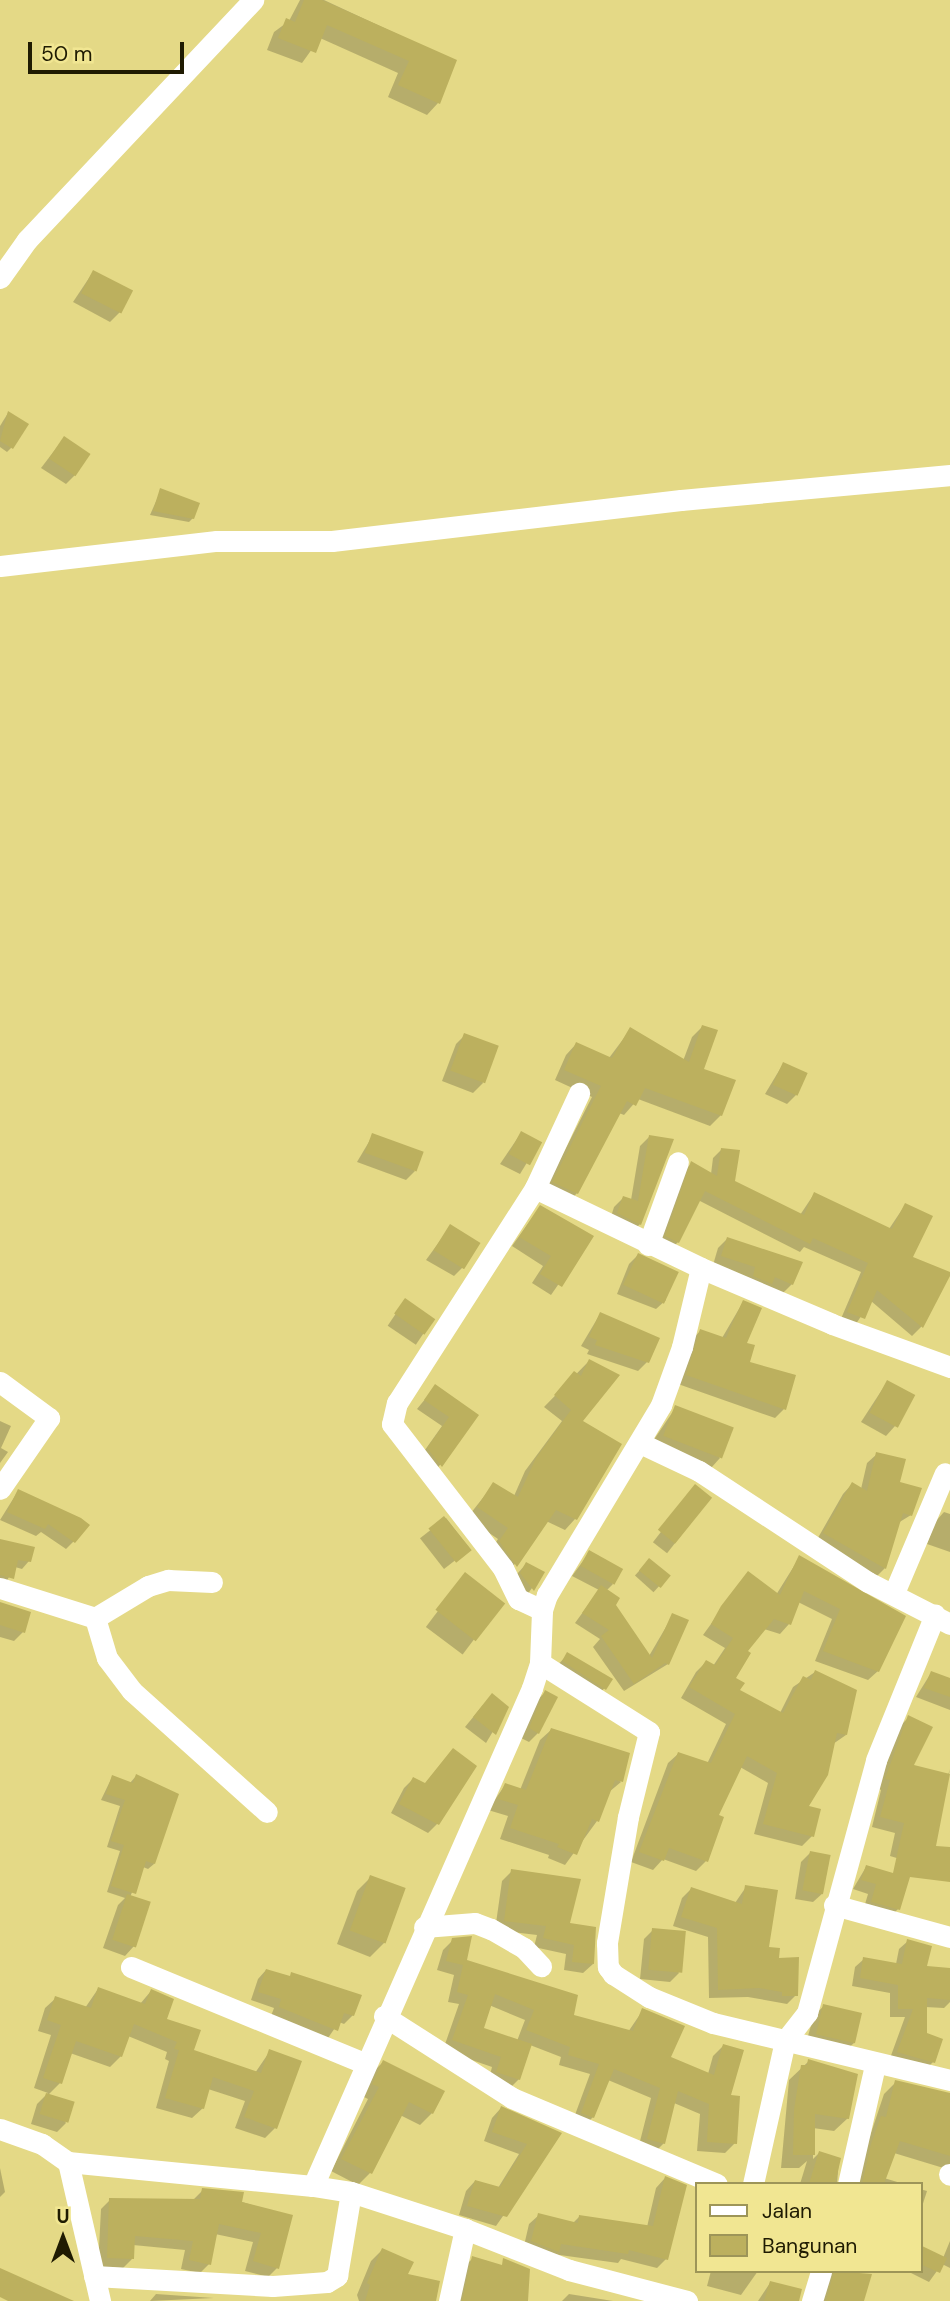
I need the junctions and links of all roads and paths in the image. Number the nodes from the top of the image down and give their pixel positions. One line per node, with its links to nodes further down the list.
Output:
1 (253, 0): 2 (street)
2 (0, 278)
3 (950, 475): 4 (street)
4 (0, 566)
5 (579, 1093): 7 (street)
6 (678, 1162): 8 (street)
7 (535, 1188): 8 (street); 18 (street)
8 (648, 1245): 9 (street)
9 (701, 1268): 10 (street); 12 (street)
10 (950, 1367)
11 (0, 1382): 14 (street)
12 (640, 1443): 17 (street); 18 (street)
13 (945, 1472): 17 (street)
14 (0, 1489)
15 (212, 1582): 19 (street)
16 (0, 1588): 19 (street)
17 (894, 1593): 20 (street)
18 (542, 1609): 21 (street)
19 (95, 1618): 22 (street)
20 (942, 1619): 23 (street)
21 (540, 1663): 24 (street); 29 (street)
22 (267, 1812)
23 (834, 1905): 25 (street); 29 (street)
24 (424, 1927): 26 (street); 28 (street)
25 (950, 1937)
26 (541, 1966)
27 (131, 1967): 30 (street)
28 (384, 2016): 30 (street); 35 (street)
29 (785, 2041): 31 (street); 36 (street)
30 (365, 2063): 38 (street)
31 (875, 2064): 32 (street); 37 (street)
32 (950, 2080)
33 (0, 2129): 34 (street)
34 (68, 2162): 38 (street); 42 (street)
35 (713, 2182)
36 (753, 2182)
37 (848, 2182)
38 (313, 2186): 39 (street)
39 (351, 2192): 40 (street); 43 (street)
40 (465, 2229): 45 (street); 46 (street)
41 (820, 2273): 47 (street)
42 (94, 2276): 43 (street); 44 (street)
43 (272, 2294)
44 (100, 2301)
45 (449, 2301)
46 (687, 2301)
47 (813, 2301)

